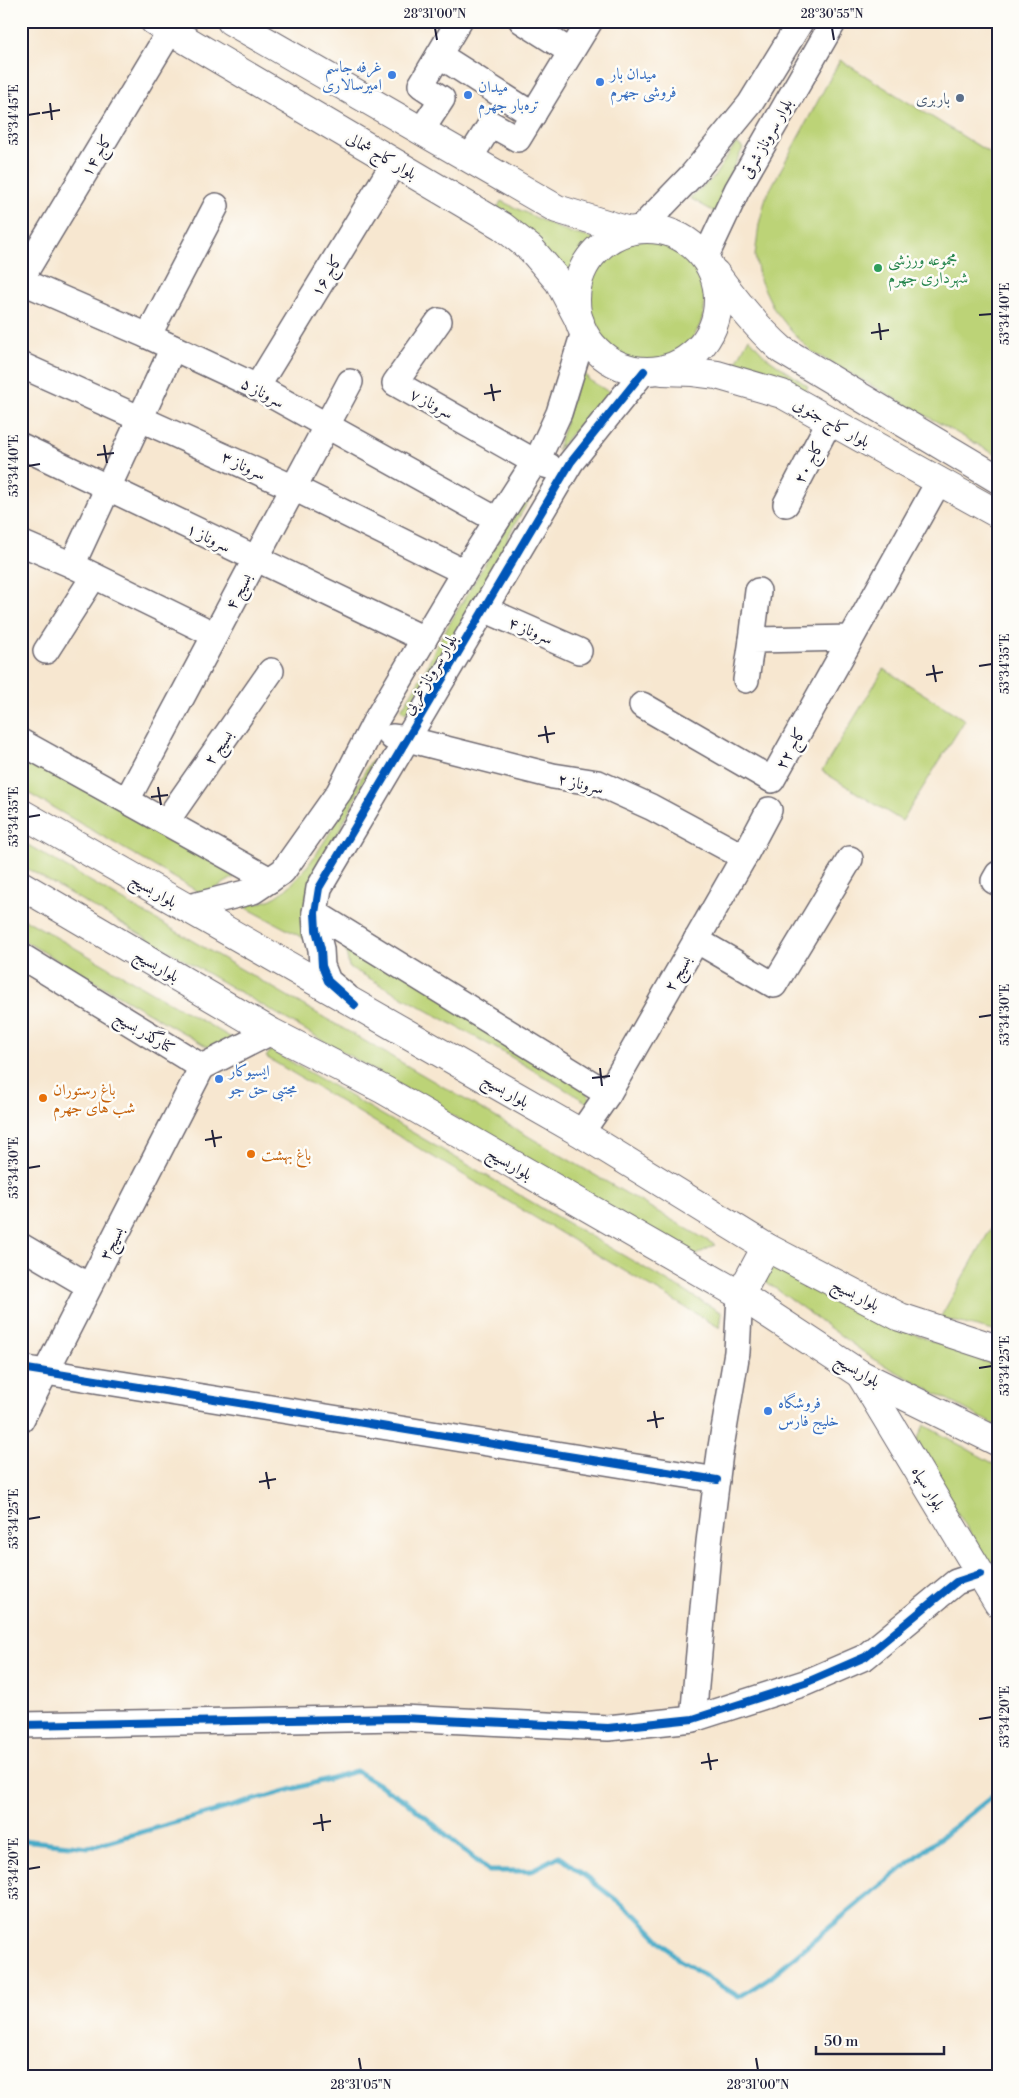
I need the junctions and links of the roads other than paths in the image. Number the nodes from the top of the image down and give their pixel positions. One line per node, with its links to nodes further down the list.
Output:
1 (231, 21): 8 (main road)
2 (459, 21): 11 (street)
3 (522, 21): 9 (street)
4 (590, 21): 9 (street)
5 (801, 21): 14 (street, بلوار سروناز شرقی)
6 (834, 21): 16 (street, بلوار سروناز شرقی)
7 (162, 26): 12 (main road, بلوار کاج شمالی); 23 (street, کاج ۱۴)
8 (260, 28): 10 (main road)
9 (571, 52): 13 (street)
10 (287, 53): 12 (main road); 15 (main road)
11 (439, 55): 13 (street); 15 (street)
12 (267, 88): 18 (main road, بلوار کاج شمالی)
13 (533, 114): 17 (street)
14 (735, 122): 16 (street); 21 (street, بلوار سروناز شرقی)
15 (421, 131): 17 (main road)
16 (765, 139): 22 (street, بلوار سروناز شرقی)
17 (461, 154): 19 (main road); 21 (main road)
18 (394, 162): 19 (main road, بلوار کاج شمالی); 32 (street, کاج ۱۶)
19 (434, 186): 25 (main road, بلوار کاج شمالی)
20 (216, 206): 26 (street)
21 (635, 230): 22 (main road); 25 (main road)
22 (707, 261): 29 (main road); 31 (main road)
23 (21, 280): 26 (street, سروناز ۵)
24 (439, 321): 37 (street, سروناز ۷)
25 (582, 327): 29 (main road); 37 (street, بلوار سروناز غربی)
26 (148, 336): 27 (street, سروناز ۵)
27 (174, 348): 32 (street, سروناز ۵); 33 (street)
28 (21, 365): 33 (street, سروناز ۳)
29 (649, 371): 34 (main road, بلوار کاج جنوبی); 38 (street, بلوار سروناز غربی)
30 (350, 382): 35 (street, بسیج ۴)
31 (841, 385): 34 (main road); 39 (main road)
32 (257, 387): 35 (street, سروناز ۵)
33 (142, 418): 41 (street); 42 (street, سروناز ۳)
34 (826, 418): 40 (main road, بلوار کاج جنوبی); 43 (street, کاج ۲۰)
35 (326, 427): 42 (street, بسیج ۴); 45 (street, سروناز ۵)
36 (21, 446): 41 (street, سروناز ۱)
37 (535, 462): 38 (street); 45 (street, بلوار سروناز غربی)
38 (561, 479): 52 (street, بلوار سروناز غربی)
39 (998, 479)
40 (939, 481): 44 (main road, بلوار کاج جنوبی); 54 (street, کاج ۲۲)
41 (108, 488): 47 (street, سروناز ۱); 48 (street)
42 (294, 488): 47 (street, بسیج ۴); 49 (street, سروناز ۳)
43 (786, 504)
44 (998, 514)
45 (497, 520): 49 (street, بلوار سروناز غربی)
46 (21, 543): 48 (street)
47 (256, 559): 53 (street, بسیج ۴); 55 (street, سروناز ۱)
48 (72, 565): 50 (street)
49 (464, 572): 55 (street, بلوار سروناز غربی)
50 (94, 576): 53 (street); 58 (street)
51 (758, 591): 56 (street)
52 (484, 609): 57 (street, سروناز ۴); 63 (street, بلوار سروناز غربی)
53 (215, 635): 65 (street, بسیج ۴)
54 (851, 638): 56 (street); 61 (street, کاج ۲۲)
55 (424, 639): 62 (street, بلوار سروناز غربی)
56 (752, 640): 60 (street)
57 (579, 650)
58 (46, 651)
59 (271, 671): 68 (street, بسیج ۲)
60 (746, 680)
61 (642, 705)
62 (376, 722): 63 (street, سروناز ۲); 71 (street, بلوار سروناز غربی)
63 (407, 739): 69 (street, سروناز ۲); 74 (street, بلوار سروناز غربی)
64 (21, 742): 65 (street)
65 (127, 800): 68 (street)
66 (769, 810): 69 (street, بسیج ۲)
67 (21, 814): 73 (main road, بلوار بسیج)
68 (166, 822): 71 (street)
69 (744, 857): 75 (street, بسیج ۲)
70 (850, 860): 75 (street)
71 (270, 880): 73 (street, بلوار سروناز غربی)
72 (21, 885): 78 (main road, بلواربسیج)
73 (186, 908): 77 (main road, بلوار بسیج)
74 (315, 913): 77 (street, بلوار سروناز غربی); 80 (street)
75 (696, 940): 80 (street, بسیج ۲)
76 (21, 956): 79 (street, کنارگذر بسیج)
77 (355, 1004): 81 (main road, بلوار بسیج)
78 (271, 1032): 79 (street); 85 (main road, بلواربسیج)
79 (202, 1067): 84 (street, بسیج۳)
80 (608, 1094): 81 (street, بسیج ۲)
81 (581, 1133): 83 (main road, بلوار بسیج)
82 (21, 1246): 84 (street)
83 (766, 1247): 85 (main road); 86 (main road, بلوار بسیج)
84 (89, 1286): 88 (street, بسیج۳)
85 (740, 1295): 89 (main road, بلواربسیج); 92 (street)
86 (998, 1349)
87 (21, 1368): 88 (street)
88 (46, 1374): 90 (street, بسیج۳); 92 (street)
89 (860, 1374): 91 (main road, بلواربسیج); 93 (main road, بلوار سپاه)
90 (21, 1420)
91 (998, 1442)
92 (717, 1480): 95 (street)
93 (980, 1574): 94 (main road, بلوار سپاه); 95 (street)
94 (998, 1603)
95 (693, 1719): 96 (street)
96 (21, 1725)

